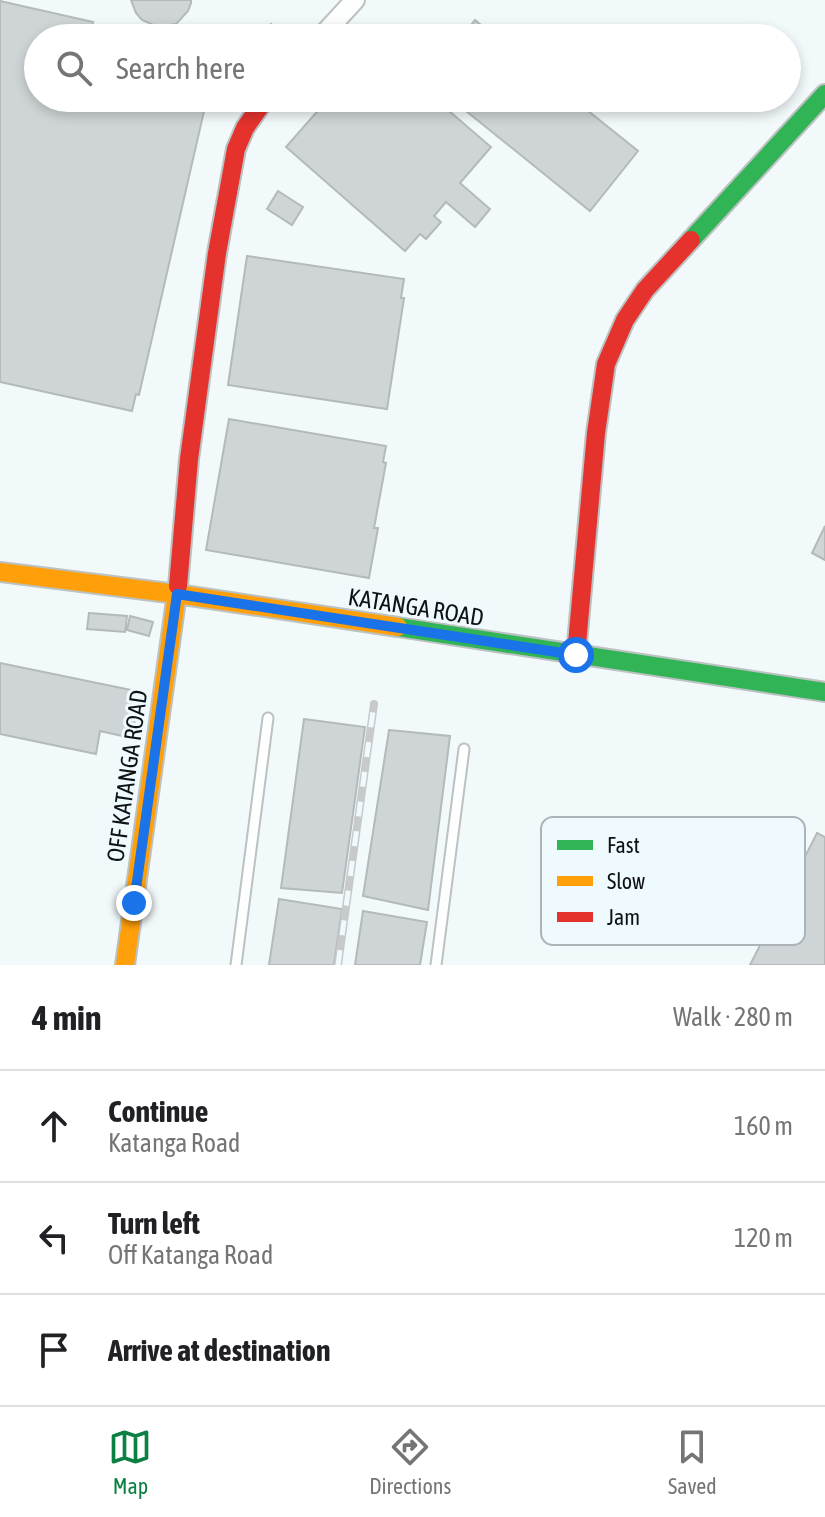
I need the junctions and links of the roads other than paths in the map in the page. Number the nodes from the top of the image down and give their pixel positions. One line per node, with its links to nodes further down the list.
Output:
1 (355, 0): 2 (street)
2 (333, 24)
3 (825, 94): 7 (street)
4 (256, 112): 6 (street, OFF KATANGA ROAD)
5 (0, 572): 6 (street, KATANGA ROAD)
6 (177, 594): 7 (street, KATANGA ROAD); 11 (street, OFF KATANGA ROAD)
7 (576, 655): 8 (street, KATANGA ROAD)
8 (825, 692)
9 (268, 718): 12 (lane)
10 (464, 749): 13 (lane)
11 (125, 965)
12 (236, 965)
13 (436, 965)

